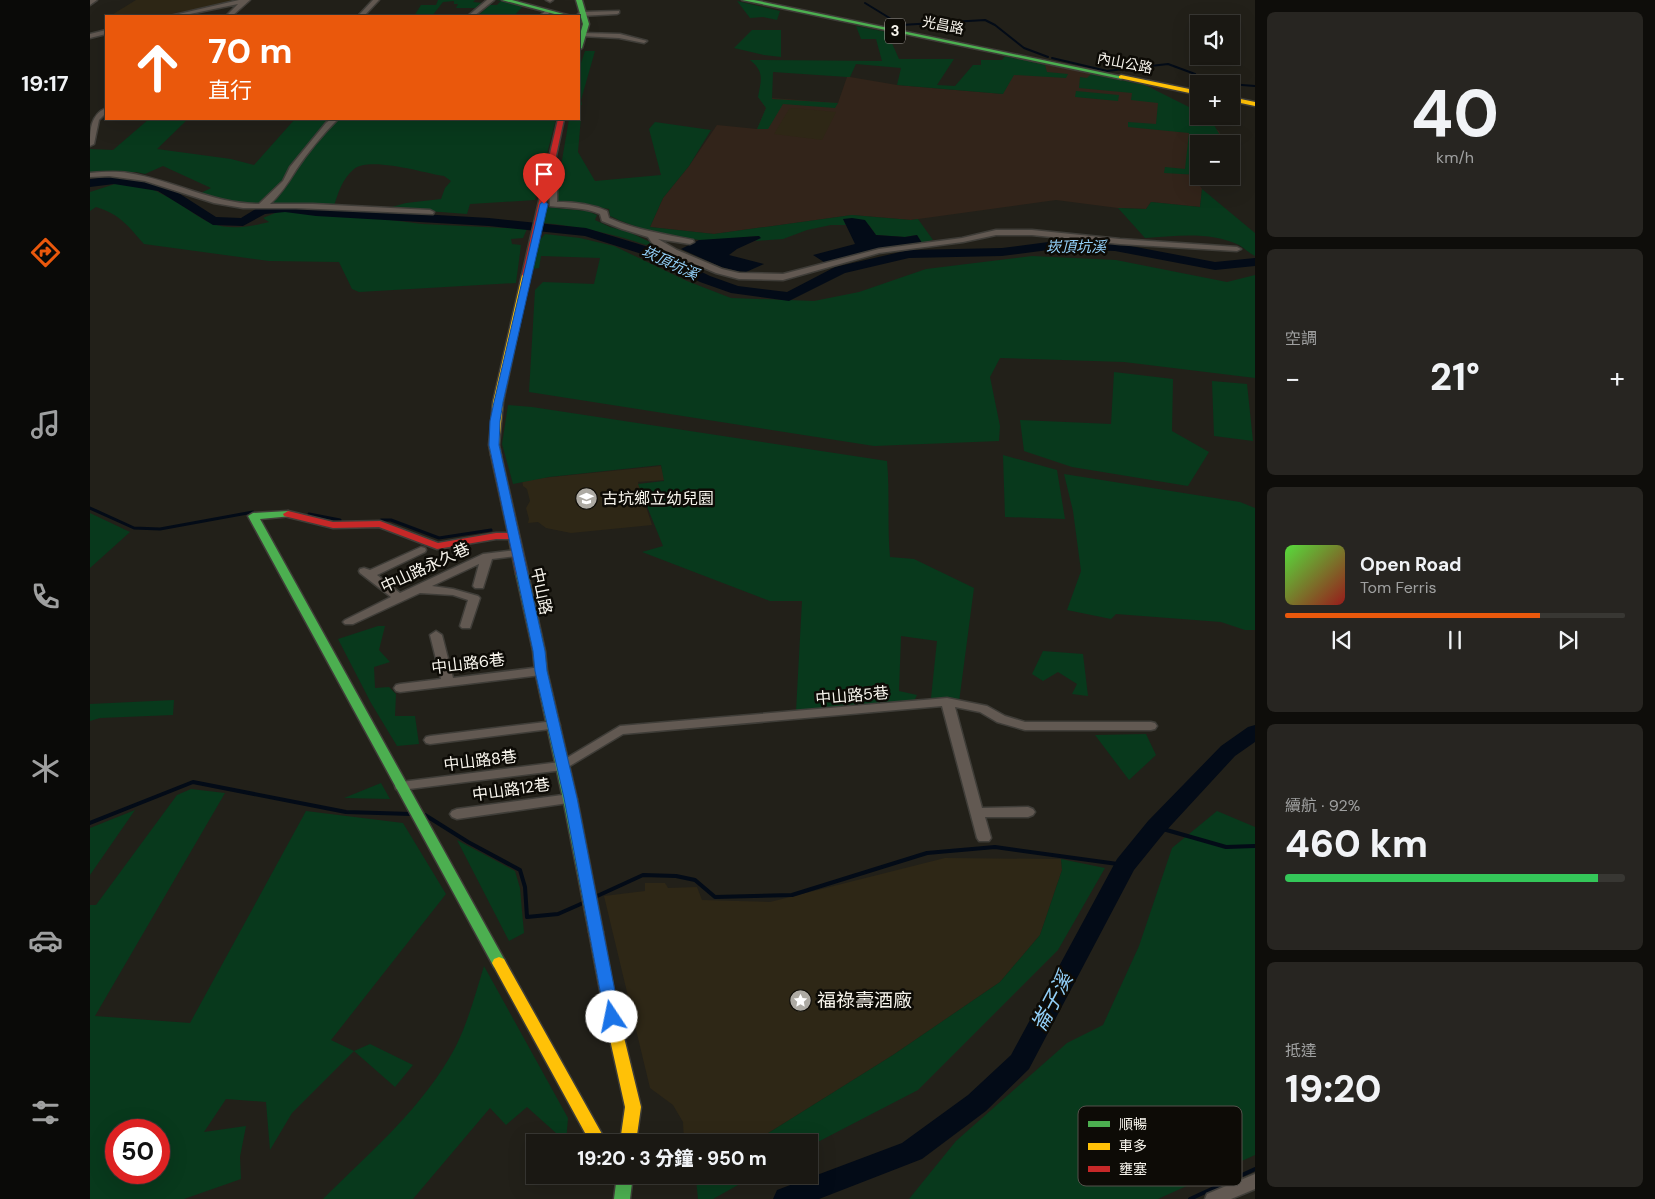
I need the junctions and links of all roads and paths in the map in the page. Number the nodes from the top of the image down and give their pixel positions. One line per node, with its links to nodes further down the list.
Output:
1 (94, 0): 8 (street)
2 (246, 0): 11 (street); 12 (street)
3 (376, 0): 13 (street)
4 (491, 0): 14 (street)
5 (505, 0): 9 (main road)
6 (579, 0): 16 (main road)
7 (745, 1): 22 (main road, 光昌路 / 3)
8 (90, 3)
9 (547, 7): 15 (main road)
10 (617, 12): 16 (street)
11 (178, 15)
12 (230, 15)
13 (362, 15)
14 (472, 15)
15 (566, 15)
16 (582, 23): 18 (street); 20 (main road); 21 (street)
17 (105, 32): 19 (street)
18 (616, 32)
19 (90, 36)
20 (580, 40)
21 (644, 41)
22 (1046, 62): 23 (main road, 內山公路 / 3)
23 (1190, 91)
24 (1240, 101): 25 (main road)
25 (1255, 104)
26 (105, 111): 29 (street)
27 (335, 120): 32 (street)
28 (561, 120): 31 (main road, 中山路)
29 (90, 144)
30 (90, 175): 32 (street)
31 (548, 185): 34 (street); 37 (main road, 中山路)
32 (262, 206): 33 (street)
33 (430, 212)
34 (652, 236): 35 (street); 36 (street)
35 (690, 242)
36 (1237, 249)
37 (513, 536): 39 (main road, 中山路); 55 (main road)
38 (420, 550): 43 (street)
39 (518, 553): 40 (street, 中山路永久巷); 47 (main road, 中山路)
40 (487, 556): 41 (street); 42 (street, 中山路永久巷)
41 (479, 586)
42 (414, 589): 43 (street, 中山路永久巷); 45 (street)
43 (398, 597): 44 (street, 中山路永久巷)
44 (349, 622)
45 (466, 626)
46 (436, 635): 48 (street)
47 (541, 671): 48 (street, 中山路6巷); 51 (main road, 中山路)
48 (448, 682): 49 (street, 中山路6巷)
49 (400, 688)
50 (947, 702): 52 (street, 中山路5巷); 54 (street, 中山路5巷); 58 (street)
51 (554, 725): 53 (street, 中山路8巷); 54 (main road, 中山路)
52 (1151, 726)
53 (430, 740)
54 (563, 766): 55 (street, 中山路8巷); 56 (main road, 中山路)
55 (401, 786): 61 (main road)
56 (570, 798): 59 (street, 中山路12巷); 62 (main road, 中山路)
57 (1028, 812): 58 (street)
58 (978, 813): 60 (street)
59 (457, 814)
60 (984, 838)
61 (593, 1134)
62 (629, 1134)
63 (1255, 1181): 66 (street)
64 (624, 1184): 65 (main road)
65 (622, 1199)
66 (1213, 1199)

